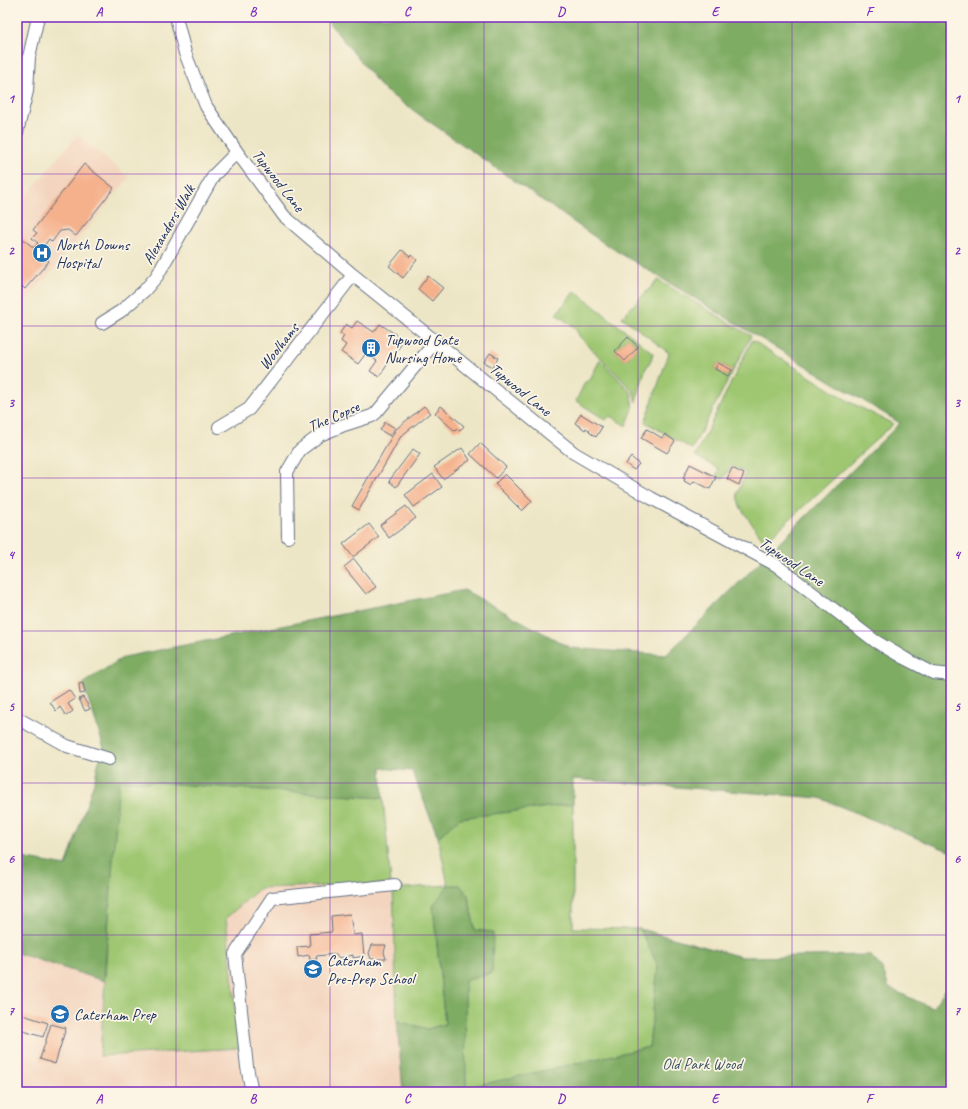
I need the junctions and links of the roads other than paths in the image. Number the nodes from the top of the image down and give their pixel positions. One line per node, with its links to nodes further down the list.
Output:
1 (38, 17): 3 (street)
2 (176, 17): 4 (street, Tupwood Lane)
3 (17, 132)
4 (237, 152): 5 (street, Tupwood Lane); 6 (street, Alexanders Walk)
5 (354, 275): 7 (street, Tupwood Lane); 8 (street, Woolhams)
6 (102, 323)
7 (436, 341): 9 (street, The Copse); 10 (street, Tupwood Lane)
8 (219, 427)
9 (288, 537)
10 (951, 675)
11 (17, 718): 12 (street)
12 (109, 759)
13 (395, 885): 14 (street)
14 (252, 1092)

